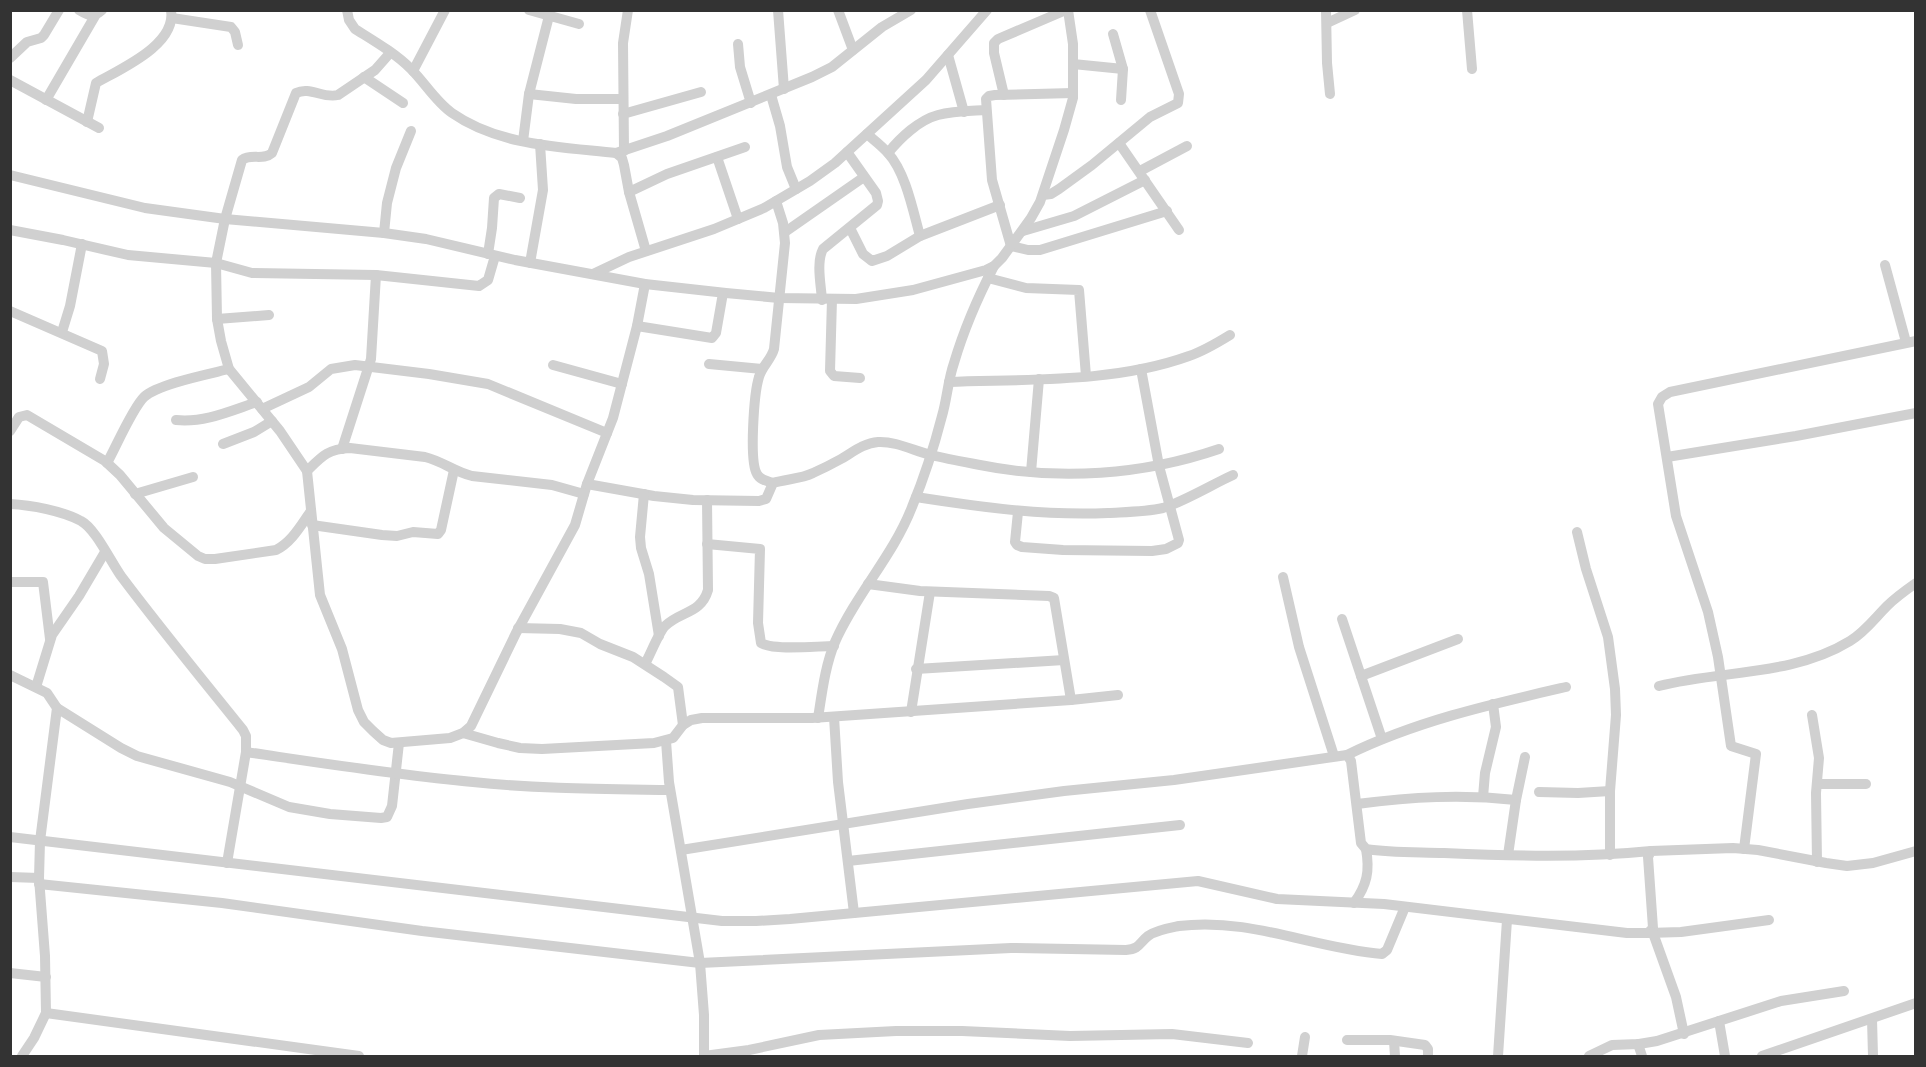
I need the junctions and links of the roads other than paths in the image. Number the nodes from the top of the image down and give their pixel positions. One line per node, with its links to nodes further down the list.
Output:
1 (59, 10): 27 (street)
2 (79, 10): 16 (street)
3 (347, 10): 25 (street)
4 (445, 10): 31 (street)
5 (529, 10): 18 (street)
6 (628, 10): 41 (street)
7 (778, 10): 34 (street)
8 (838, 10): 24 (street)
9 (911, 10): 24 (street)
10 (1067, 10): 28 (street); 40 (street)
11 (1150, 10): 54 (street)
12 (1326, 10): 19 (street)
13 (1355, 10): 19 (street)
14 (1467, 10): 30 (street)
15 (985, 11): 26 (street)
16 (98, 13): 42 (street)
17 (172, 14): 23 (street); 49 (street)
18 (549, 16): 20 (street); 37 (street)
19 (1327, 23): 38 (street)
20 (579, 24)
21 (1113, 34): 29 (street)
22 (738, 44): 45 (street)
23 (238, 45)
24 (853, 50): 34 (street)
25 (390, 53): 31 (street); 32 (street)
26 (948, 55): 47 (street); 52 (street)
27 (10, 58)
28 (1073, 64): 29 (street); 36 (street)
29 (1123, 69): 43 (street)
30 (1472, 69)
31 (412, 71): 53 (street)
32 (364, 77): 44 (street); 72 (street)
33 (10, 80): 42 (street)
34 (784, 90): 39 (street)
35 (701, 93): 48 (street)
36 (1073, 93): 40 (street); 67 (street)
37 (529, 94): 41 (street); 53 (street)
38 (1330, 94)
39 (771, 95): 45 (street); 65 (street)
40 (1004, 95): 46 (street)
41 (623, 99): 48 (street)
42 (46, 100): 49 (street)
43 (1121, 100)
44 (403, 103)
45 (751, 103): 58 (street)
46 (986, 110): 47 (street); 70 (street)
47 (964, 112): 60 (street)
48 (623, 114): 58 (street)
49 (87, 122): 50 (street)
50 (99, 128)
51 (411, 130): 79 (street)
52 (867, 134): 59 (street); 60 (street)
53 (523, 141): 55 (street)
54 (1119, 143): 63 (street); 67 (street)
55 (540, 144): 58 (street); 86 (street)
56 (1186, 146): 63 (street)
57 (745, 147): 61 (street)
58 (620, 152): 66 (street)
59 (847, 152): 64 (street); 65 (street)
60 (888, 153): 80 (street)
61 (717, 157): 66 (street); 73 (street)
62 (10, 175): 72 (street)
63 (1143, 176): 71 (street); 77 (street)
64 (864, 177): 74 (street); 78 (street)
65 (796, 189): 69 (street)
66 (629, 192): 83 (street)
67 (1043, 195): 77 (street)
68 (520, 198): 84 (street)
69 (776, 201): 73 (street); 78 (street)
70 (1000, 205): 80 (street); 82 (street)
71 (1167, 211): 76 (street); 82 (street)
72 (225, 219): 79 (street); 85 (street)
73 (738, 219): 83 (street)
74 (850, 228): 80 (street); 95 (street)
75 (10, 230): 81 (street)
76 (1179, 230)
77 (1023, 231): 82 (street)
78 (785, 232): 94 (street)
79 (384, 233): 84 (street)
80 (920, 237)
81 (82, 244): 85 (street); 100 (street)
82 (1011, 246): 88 (street)
83 (646, 251): 90 (street)
84 (491, 255): 86 (street); 89 (street)
85 (216, 263): 89 (street); 98 (street)
86 (530, 263): 90 (street)
87 (1886, 265): 102 (street)
88 (994, 266): 91 (street); 95 (street)
89 (376, 274): 105 (street)
90 (593, 274): 92 (street)
91 (988, 278): 109 (street); 113 (street)
92 (645, 284): 93 (street); 99 (street)
93 (723, 293): 94 (street); 99 (street)
94 (779, 298): 95 (street); 107 (street)
95 (827, 300): 110 (street)
96 (10, 311): 100 (street)
97 (269, 315): 98 (street)
98 (217, 319): 106 (street)
99 (637, 326): 114 (street)
100 (62, 332): 111 (street)
101 (1230, 335): 108 (street)
102 (1911, 342): 125 (street)
103 (709, 364): 107 (street)
104 (553, 365): 114 (street)
105 (369, 368): 115 (street); 120 (street); 122 (street)
106 (229, 369): 115 (street); 126 (street)
107 (762, 369): 133 (street)
108 (1141, 369): 109 (street); 127 (street)
109 (1086, 376): 112 (street)
110 (860, 378)
111 (100, 379)
112 (1039, 379): 113 (street); 130 (street)
113 (949, 382): 124 (street)
114 (622, 384): 120 (street)
115 (259, 406): 117 (street); 118 (street)
116 (1916, 414): 125 (street)
117 (176, 420)
118 (272, 421): 121 (street); 129 (street)
119 (10, 431): 126 (street)
120 (607, 433): 134 (street)
121 (224, 444)
122 (342, 449): 128 (street); 129 (street)
123 (1219, 449): 127 (street)
124 (930, 455): 130 (street); 133 (street); 137 (street)
125 (1667, 457): 163 (street)
126 (107, 463): 135 (street)
127 (1159, 466): 130 (street); 140 (street)
128 (454, 470): 134 (street); 143 (street)
129 (307, 471): 141 (street)
130 (1031, 472)
131 (1233, 475): 140 (street)
132 (193, 477): 135 (street)
133 (773, 483): 138 (street)
134 (585, 489): 136 (street); 153 (street)
135 (135, 494): 141 (street)
136 (644, 494): 138 (street); 154 (street)
137 (916, 497): 142 (street); 150 (street)
138 (707, 500): 145 (street)
139 (10, 504): 146 (street)
140 (1170, 506): 142 (street); 142 (street)
141 (311, 511): 143 (street)
142 (1018, 512)
143 (312, 525): 179 (street)
144 (1577, 532): 189 (street)
145 (707, 543): 154 (street); 157 (street)
146 (105, 552): 156 (street); 180 (street)
147 (1283, 577): 182 (street)
148 (10, 582): 156 (street)
149 (1916, 583): 163 (street)
150 (868, 584): 151 (street); 157 (street)
151 (930, 592): 158 (street); 160 (street)
152 (1342, 619): 162 (street)
153 (519, 628): 159 (street); 176 (street)
154 (659, 637): 159 (street)
155 (1458, 639): 162 (street)
156 (50, 640): 165 (street)
157 (834, 646): 174 (street)
158 (1064, 660): 160 (street); 168 (street)
159 (645, 664): 175 (street)
160 (916, 669): 171 (street)
161 (10, 675): 165 (street)
162 (1361, 676): 177 (street)
163 (1721, 676): 164 (street); 199 (street)
164 (1659, 686)
165 (36, 687): 170 (street)
166 (1566, 687): 169 (street)
167 (1118, 695): 168 (street)
168 (1071, 700): 171 (street)
169 (1493, 704): 177 (street); 191 (street)
170 (57, 708): 187 (street); 197 (street)
171 (911, 712): 173 (street)
172 (1812, 715): 185 (street)
173 (834, 717): 174 (street); 194 (street)
174 (818, 718): 175 (street)
175 (683, 725): 178 (street)
176 (463, 733): 178 (street); 179 (street)
177 (1382, 740): 181 (street)
178 (666, 741): 188 (street)
179 (399, 743): 184 (street)
180 (246, 752): 184 (street); 187 (street)
181 (1347, 755): 182 (street); 193 (street)
182 (1334, 756): 194 (street)
183 (1525, 757): 192 (street)
184 (397, 774): 187 (street); 188 (street)
185 (1817, 784): 186 (street); 206 (street)
186 (1866, 784)
187 (240, 787): 207 (street)
188 (670, 790): 200 (street)
189 (1610, 791): 190 (street); 204 (street)
190 (1539, 792)
191 (1483, 797): 192 (street); 193 (street)
192 (1516, 800): 203 (street)
193 (1357, 804): 198 (street)
194 (843, 824): 200 (street); 205 (street)
195 (1180, 825): 205 (street)
196 (10, 837): 197 (street)
197 (40, 841): 207 (street); 209 (street)
198 (1366, 849): 203 (street); 210 (street)
199 (1744, 849): 201 (street); 206 (street)
200 (681, 850): 213 (street)
201 (1651, 851): 204 (street); 216 (street)
202 (1916, 851): 206 (street)
203 (1508, 855): 204 (street)
204 (1610, 855)
205 (848, 861): 212 (street)
206 (1817, 862)
207 (227, 863): 213 (street)
208 (10, 877): 209 (street)
209 (39, 881): 217 (street); 219 (street)
210 (1354, 903): 211 (street); 212 (street)
211 (1405, 907): 214 (street); 217 (street)
212 (854, 913): 213 (street)
213 (693, 918): 217 (street)
214 (1507, 920): 216 (street); 237 (street)
215 (1769, 920): 216 (street)
216 (1651, 933): 225 (street)
217 (700, 963): 233 (street)
218 (10, 973): 219 (street)
219 (46, 977): 222 (street)
220 (1844, 991): 224 (street)
221 (1916, 1003): 223 (street)
222 (45, 1012): 231 (street); 232 (street)
223 (1872, 1019): 241 (street); 242 (street)
224 (1719, 1021): 225 (street); 240 (street)
225 (1684, 1034): 230 (street)
226 (1305, 1037): 234 (street)
227 (1347, 1040): 228 (street)
228 (1394, 1041): 235 (street); 236 (street)
229 (1248, 1043): 233 (street)
230 (1638, 1044): 238 (street); 239 (street)
231 (22, 1056)
232 (359, 1056)
233 (704, 1056)
234 (1302, 1056)
235 (1395, 1056)
236 (1428, 1056)
237 (1498, 1056)
238 (1589, 1056)
239 (1642, 1056)
240 (1725, 1056)
241 (1762, 1056)
242 (1873, 1056)

